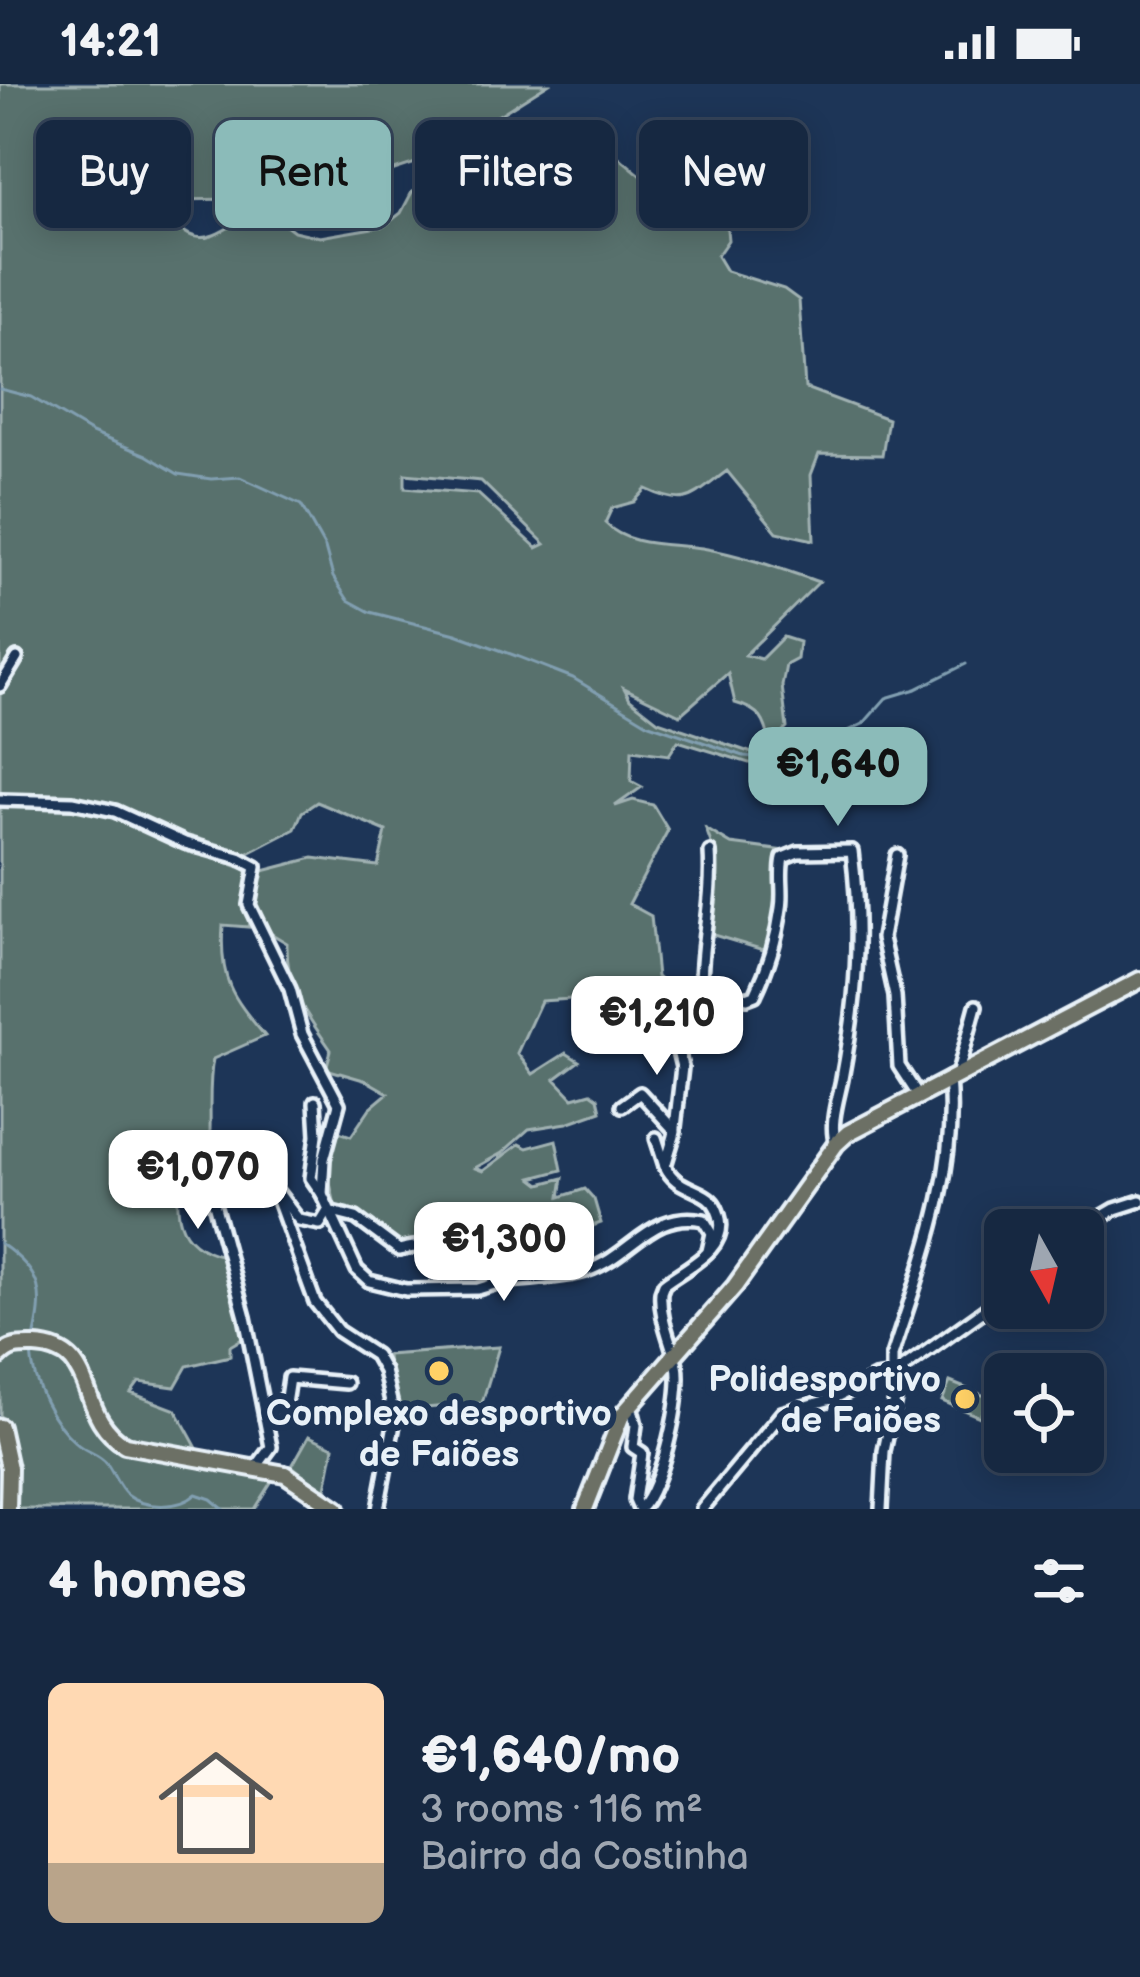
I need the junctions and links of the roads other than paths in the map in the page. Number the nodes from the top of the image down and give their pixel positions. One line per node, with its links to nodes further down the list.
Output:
1 (17, 658): 2 (street)
2 (0, 686)
3 (0, 800): 18 (street)
4 (710, 852): 7 (street)
5 (897, 854): 10 (street)
6 (1140, 980): 9 (main road)
7 (701, 986): 13 (street); 15 (street)
8 (976, 1006): 9 (street)
9 (954, 1075): 10 (main road); 27 (street)
10 (919, 1095): 15 (main road)
11 (315, 1102): 18 (street)
12 (622, 1106): 13 (street)
13 (675, 1132): 16 (street)
14 (656, 1138): 16 (street)
15 (836, 1144): 26 (main road)
16 (665, 1166): 22 (street)
17 (275, 1192): 20 (street); 30 (street); 37 (street)
18 (322, 1194): 20 (street)
19 (1140, 1201): 21 (street)
20 (328, 1211): 23 (street); 23 (street)
21 (1104, 1215)
22 (707, 1253): 23 (street); 26 (street)
23 (501, 1282)
24 (984, 1310): 27 (street)
25 (0, 1356): 33 (main road)
26 (673, 1356): 29 (main road); 39 (street)
27 (893, 1374): 40 (street); 41 (street)
28 (346, 1383): 30 (street)
29 (631, 1405): 38 (main road); 39 (street)
30 (265, 1418): 32 (street)
31 (0, 1427): 35 (main road)
32 (271, 1447): 33 (street); 34 (street)
33 (257, 1466): 34 (main road)
34 (285, 1474): 36 (main road)
35 (8, 1509)
36 (337, 1509)
37 (378, 1509)
38 (585, 1509)
39 (639, 1509)
40 (703, 1509)
41 (881, 1509)

